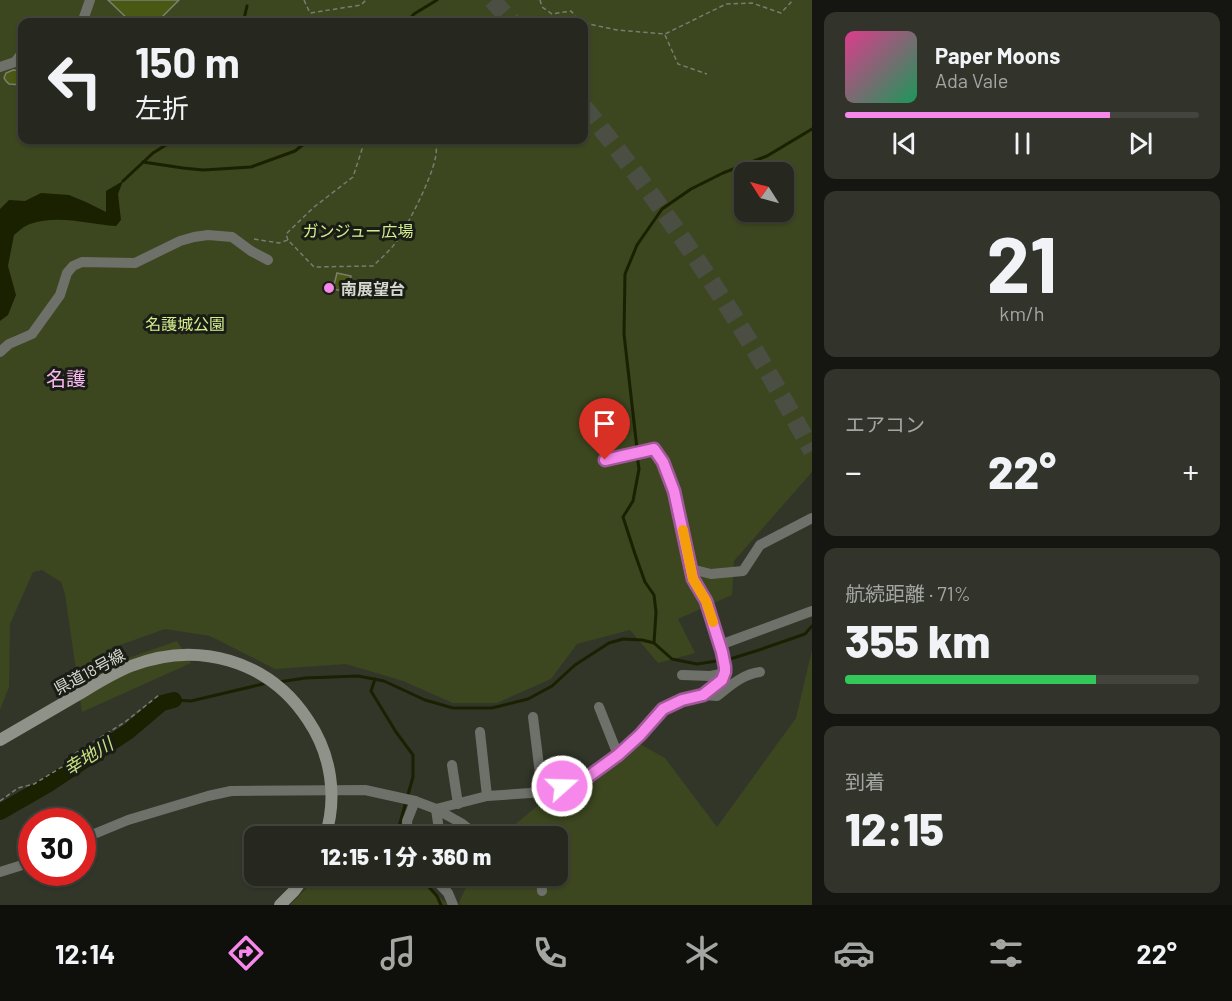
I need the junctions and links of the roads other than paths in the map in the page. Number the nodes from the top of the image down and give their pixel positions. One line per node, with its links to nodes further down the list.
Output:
1 (90, 0): 2 (street)
2 (84, 18)
3 (18, 58): 4 (street)
4 (0, 67)
5 (268, 260): 6 (street)
6 (0, 352)
7 (605, 460): 9 (street)
8 (812, 518): 9 (street)
9 (691, 569): 11 (street)
10 (812, 611): 11 (street)
11 (721, 649): 12 (street)
12 (725, 670): 14 (street); 15 (street)
13 (760, 672): 15 (street)
14 (682, 675)
15 (703, 695): 20 (street)
16 (599, 707): 20 (street)
17 (533, 717): 22 (street)
18 (480, 732): 23 (street)
19 (0, 740): 27 (main road, 県道18号線, bridge)
20 (618, 755): 22 (street)
21 (452, 765): 25 (street)
22 (542, 790): 23 (street)
23 (487, 796): 25 (street)
24 (414, 800): 26 (street); 28 (street); 31 (street)
25 (458, 804): 26 (street)
26 (436, 809): 29 (street); 30 (street)
27 (328, 826)
28 (407, 826)
29 (438, 826)
30 (465, 826)
31 (96, 833)
32 (18, 866): 33 (street)
33 (0, 872)
34 (298, 886): 38 (main road)
35 (441, 886): 39 (street)
36 (542, 886): 37 (street)
37 (542, 891)
38 (280, 905)
39 (453, 905)

